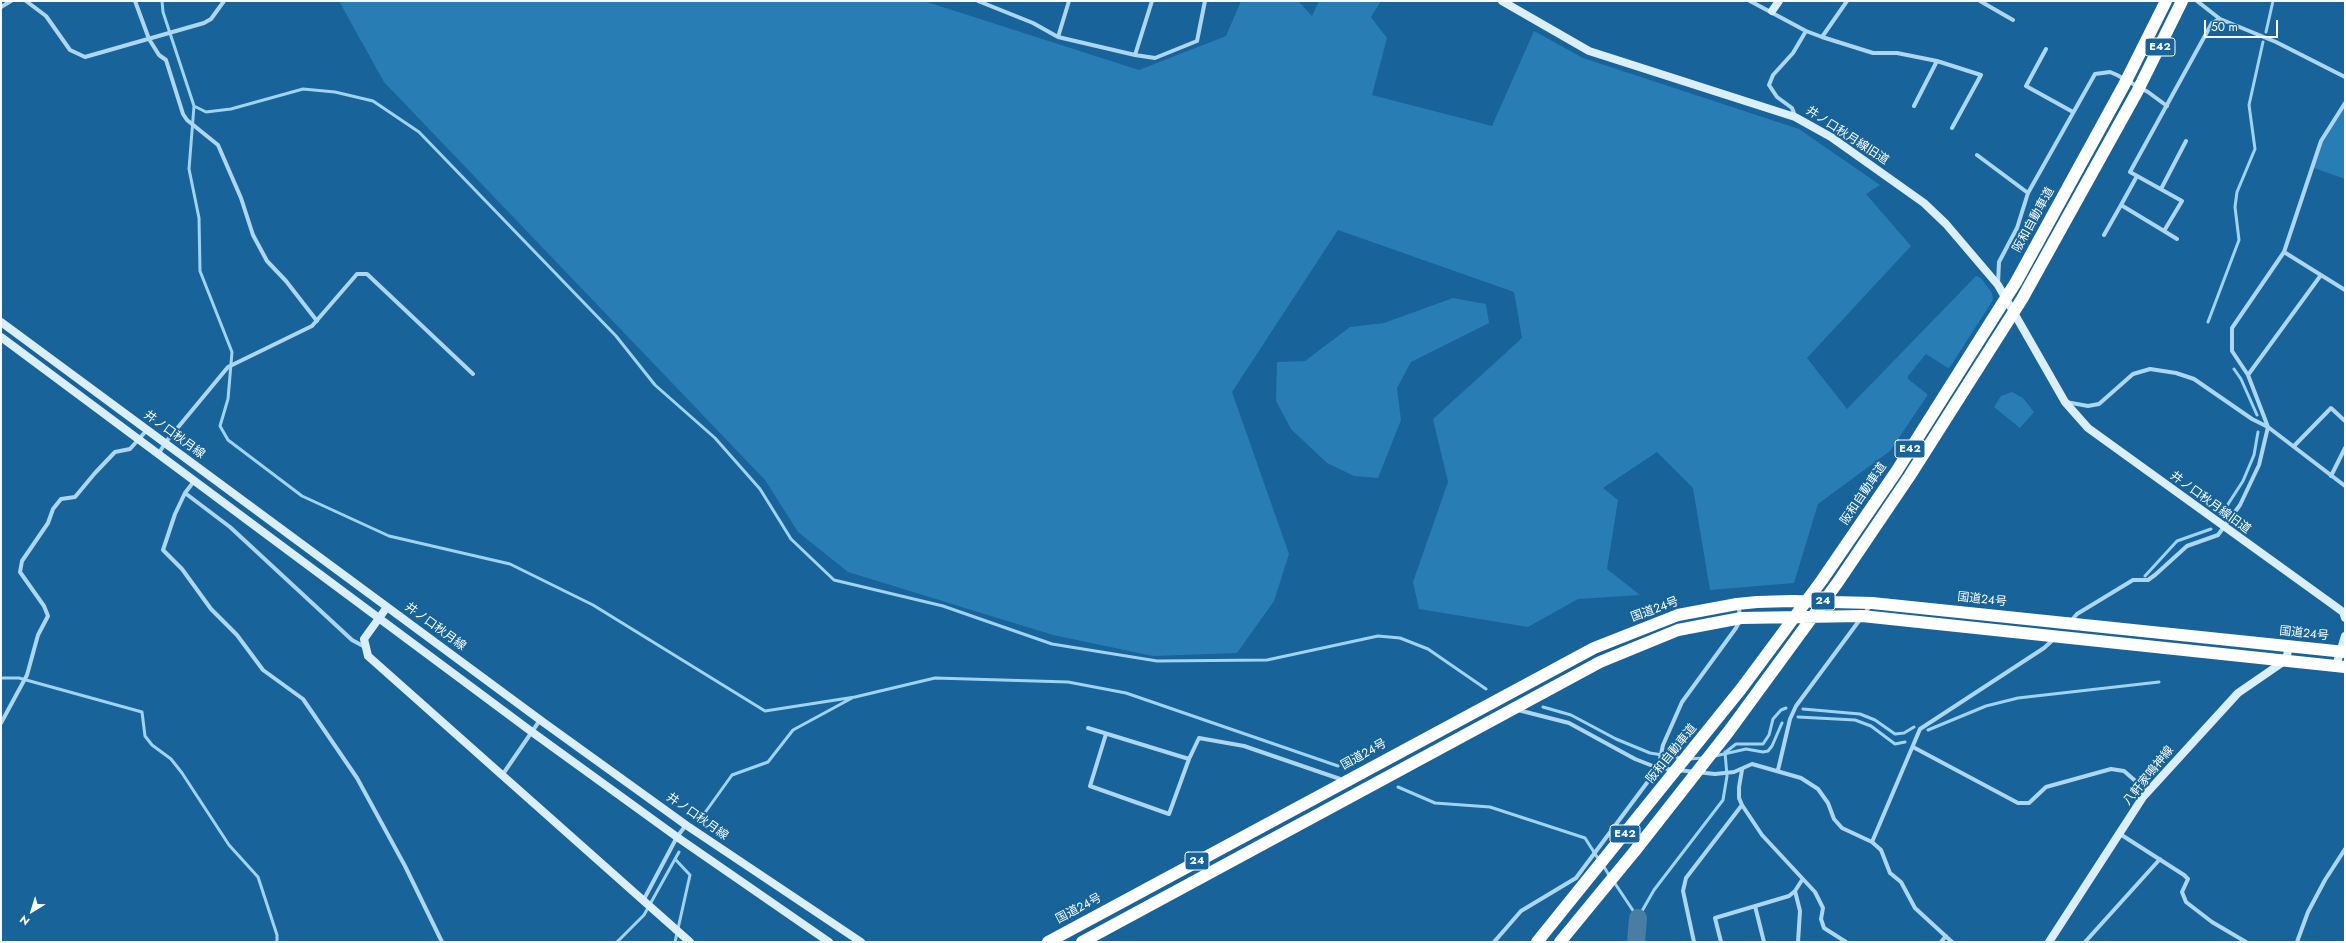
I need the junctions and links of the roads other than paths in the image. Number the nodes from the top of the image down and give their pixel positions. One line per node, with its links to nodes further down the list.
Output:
1 (11, 1): 17 (street)
2 (26, 1): 24 (street)
3 (135, 1): 24 (street)
4 (224, 1): 24 (street)
5 (981, 1): 22 (street)
6 (1069, 1): 22 (street)
7 (1152, 1): 26 (street)
8 (1205, 1): 26 (street)
9 (1502, 1): 33 (main road, 井ノ口秋月線旧道)
10 (1750, 1): 18 (street)
11 (1779, 1): 18 (main road)
12 (1847, 1): 23 (street)
13 (1980, 1): 19 (street)
14 (2166, 1): 114 (highway, 阪和自動車道 / E42)
15 (2182, 1): 115 (highway, E42)
16 (2197, 1): 20 (street)
17 (1, 7)
18 (1772, 11): 21 (street)
19 (2013, 20)
20 (2220, 20): 28 (street); 31 (street)
21 (1806, 31): 23 (street); 33 (street)
22 (1058, 37): 26 (street)
23 (1822, 37): 27 (street)
24 (150, 39): 48 (street)
25 (2046, 49): 32 (street)
26 (1135, 56)
27 (1937, 61): 30 (street); 34 (street)
28 (2345, 77)
29 (2345, 103): 44 (street)
30 (1914, 106)
31 (2167, 106): 32 (street); 37 (street)
32 (2073, 112): 39 (street)
33 (1795, 117): 46 (main road, 井ノ口秋月線旧道)
34 (1952, 128)
35 (2186, 141): 38 (street)
36 (1977, 154): 39 (street)
37 (2137, 176): 38 (street); 40 (street)
38 (2161, 189): 41 (street)
39 (2028, 193): 46 (street)
40 (2121, 205): 41 (street); 42 (street)
41 (2164, 230): 43 (street)
42 (2104, 235)
43 (2177, 239)
44 (2284, 252): 45 (street); 52 (street)
45 (2322, 275): 47 (street); 52 (street)
46 (1998, 286): 53 (main road, 井ノ口秋月線旧道)
47 (2345, 290)
48 (317, 320): 51 (street); 58 (street)
49 (1, 322): 56 (main road, 井ノ口秋月線)
50 (1, 337): 57 (main road, 井ノ口秋月線)
51 (473, 374)
52 (2248, 375): 55 (street)
53 (2065, 402): 55 (street); 66 (main road, 井ノ口秋月線旧道)
54 (2345, 421): 59 (street)
55 (2268, 427): 59 (street); 66 (street)
56 (146, 431): 57 (street); 58 (main road, 井ノ口秋月線)
57 (140, 440): 61 (main road, 井ノ口秋月線); 83 (street)
58 (165, 443): 61 (street); 69 (main road, 井ノ口秋月線)
59 (2294, 446): 62 (street)
60 (2345, 448): 62 (street)
61 (158, 455): 63 (main road, 井ノ口秋月線)
62 (2331, 476): 64 (street)
63 (195, 480): 65 (street); 73 (main road, 井ノ口秋月線)
64 (2345, 486)
65 (185, 493): 77 (street); 107 (street)
66 (2224, 528): 72 (main road, 井ノ口秋月線旧道); 74 (street)
67 (1872, 603): 68 (highway, 国道24号 / 24); 70 (street); 74 (highway, 国道24号 / 24)
68 (1737, 604): 71 (street); 93 (highway, 国道24号 / 24)
69 (387, 607): 73 (main road); 82 (main road, 井ノ口秋月線)
70 (1862, 616): 71 (highway, 国道24号 / 24); 74 (highway, 国道24号 / 24); 91 (street)
71 (1741, 618): 81 (highway, 国道24号 / 24); 89 (street)
72 (2345, 618)
73 (378, 620): 77 (main road); 85 (main road, 井ノ口秋月線)
74 (2064, 629): 76 (highway, 国道24号 / 24); 79 (highway, 国道24号 / 24); 87 (street)
75 (2345, 636): 78 (main road)
76 (2289, 646): 78 (highway, 国道24号 / 24); 79 (main road)
77 (365, 647): 92 (main road)
78 (2342, 652): 80 (main road)
79 (2286, 660): 80 (highway, 国道24号 / 24); 94 (main road, 八軒家鳴神線)
80 (2340, 666)
81 (1508, 708): 89 (street); 112 (highway, 国道24号 / 24)
82 (540, 720): 85 (street); 96 (main road, 井ノ口秋月線)
83 (1, 723)
84 (1088, 728): 86 (street)
85 (532, 732): 92 (street); 98 (main road, 井ノ口秋月線)
86 (1106, 734): 88 (street); 88 (street)
87 (1913, 747): 94 (street); 99 (street)
88 (1189, 759): 93 (street)
89 (1658, 768): 90 (street); 113 (street)
90 (1742, 770): 91 (street); 95 (street)
91 (1778, 770): 99 (street)
92 (503, 774): 104 (main road)
93 (1349, 782): 111 (highway, 国道24号 / 24)
94 (2148, 792): 97 (main road, 八軒家鳴神線)
95 (1742, 805): 102 (street); 116 (street)
96 (686, 825): 98 (street); 110 (main road, 井ノ口秋月線)
97 (2120, 834): 101 (street); 123 (main road, 八軒家鳴神線)
98 (677, 837): 104 (street); 109 (main road, 井ノ口秋月線)
99 (1872, 842): 106 (street)
100 (2345, 849): 126 (street)
101 (2160, 859): 124 (street); 125 (street)
102 (1802, 880): 103 (street); 120 (street)
103 (1795, 891): 105 (street); 119 (street)
104 (643, 902): 108 (main road)
105 (1755, 906): 117 (street); 118 (street)
106 (1946, 936): 121 (street); 122 (street)
107 (442, 942)
108 (690, 942)
109 (829, 942)
110 (861, 942)
111 (1048, 942)
112 (1082, 942)
113 (1494, 942)
114 (1537, 942)
115 (1560, 942)
116 (1694, 942)
117 (1721, 942)
118 (1764, 942)
119 (1798, 942)
120 (1846, 942)
121 (1941, 942)
122 (1952, 942)
123 (2049, 942)
124 (2085, 942)
125 (2246, 942)
126 (2297, 942)

